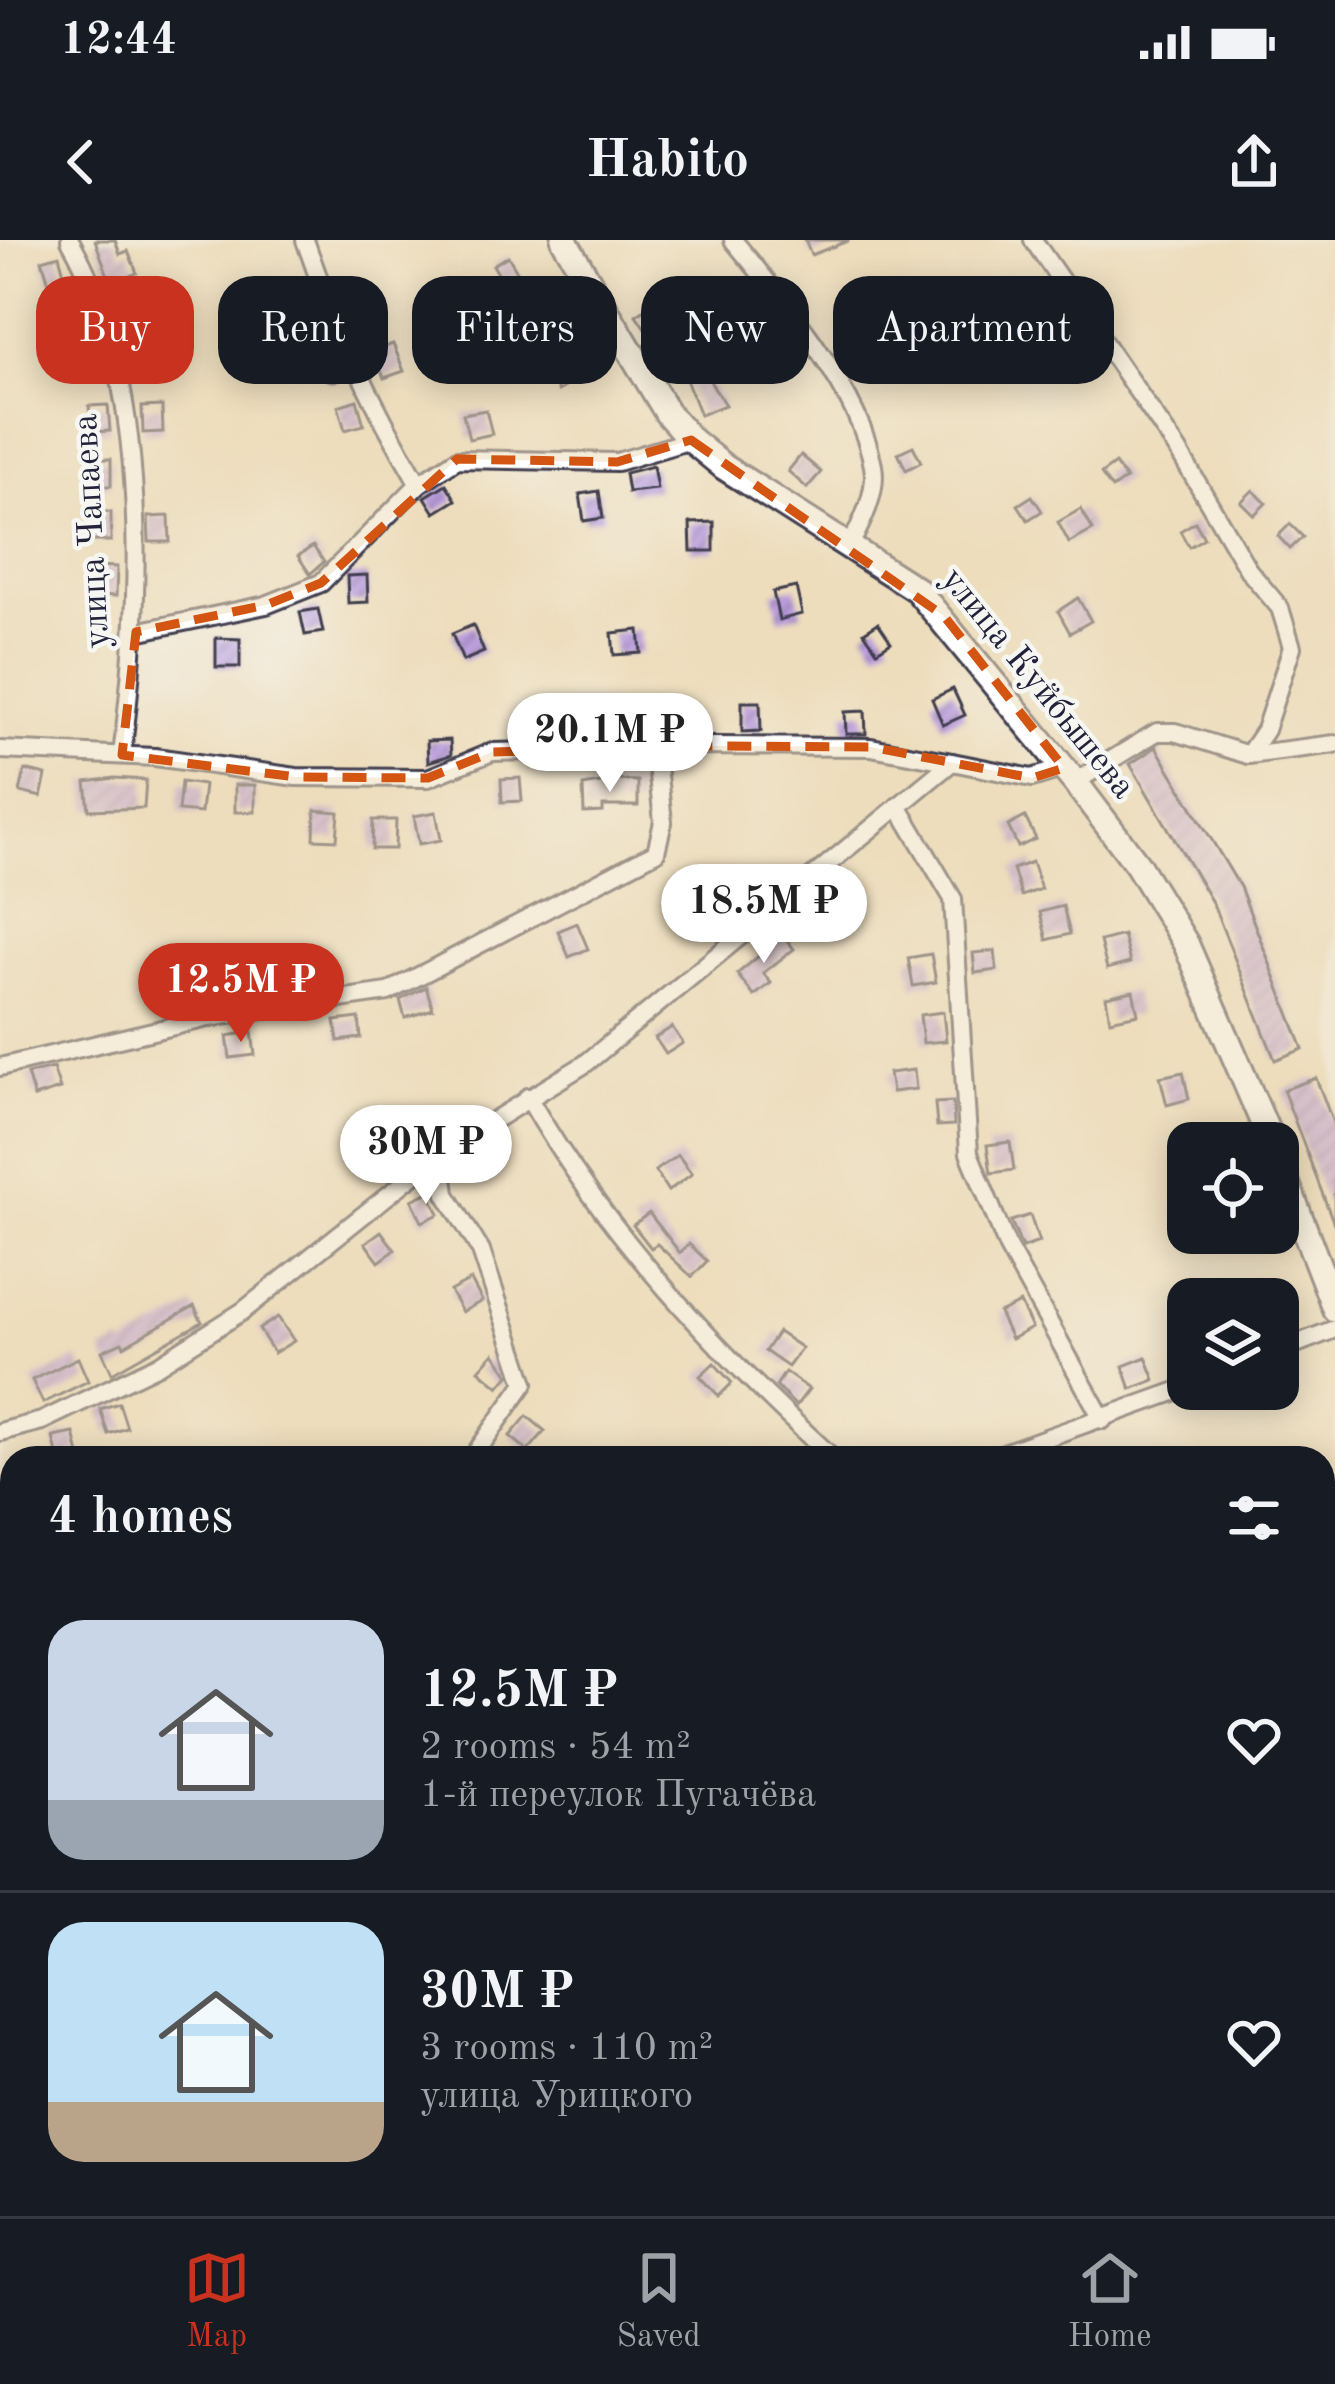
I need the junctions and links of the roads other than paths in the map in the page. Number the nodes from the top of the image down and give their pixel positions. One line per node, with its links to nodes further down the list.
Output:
1 (70, 240): 9 (street, улица Чапаева)
2 (305, 240): 7 (street)
3 (564, 240): 6 (main road, улица Куйбышева)
4 (733, 240): 8 (street)
5 (1033, 240): 14 (street)
6 (691, 440): 7 (street); 8 (main road, улица Куйбышева)
7 (419, 484): 9 (street)
8 (850, 544): 16 (main road, улица Куйбышева)
9 (136, 632): 13 (street, улица Чапаева)
10 (1335, 744): 14 (street)
11 (655, 748): 13 (street); 15 (street); 18 (street)
12 (0, 750): 13 (street)
13 (122, 755)
14 (1248, 755): 16 (street)
15 (952, 762): 16 (street); 17 (street)
16 (1069, 775): 20 (main road, улица Куйбышева)
17 (898, 806): 19 (street); 27 (street)
18 (0, 1067)
19 (528, 1097): 21 (street); 30 (street)
20 (1263, 1122)
21 (441, 1153): 28 (street); 29 (street)
22 (1299, 1215): 23 (main road)
23 (1335, 1309)
24 (1335, 1329): 25 (street)
25 (1299, 1343)
26 (1167, 1395): 27 (street)
27 (1103, 1420): 31 (street)
28 (0, 1432)
29 (480, 1446)
30 (820, 1446)
31 (1026, 1446)

